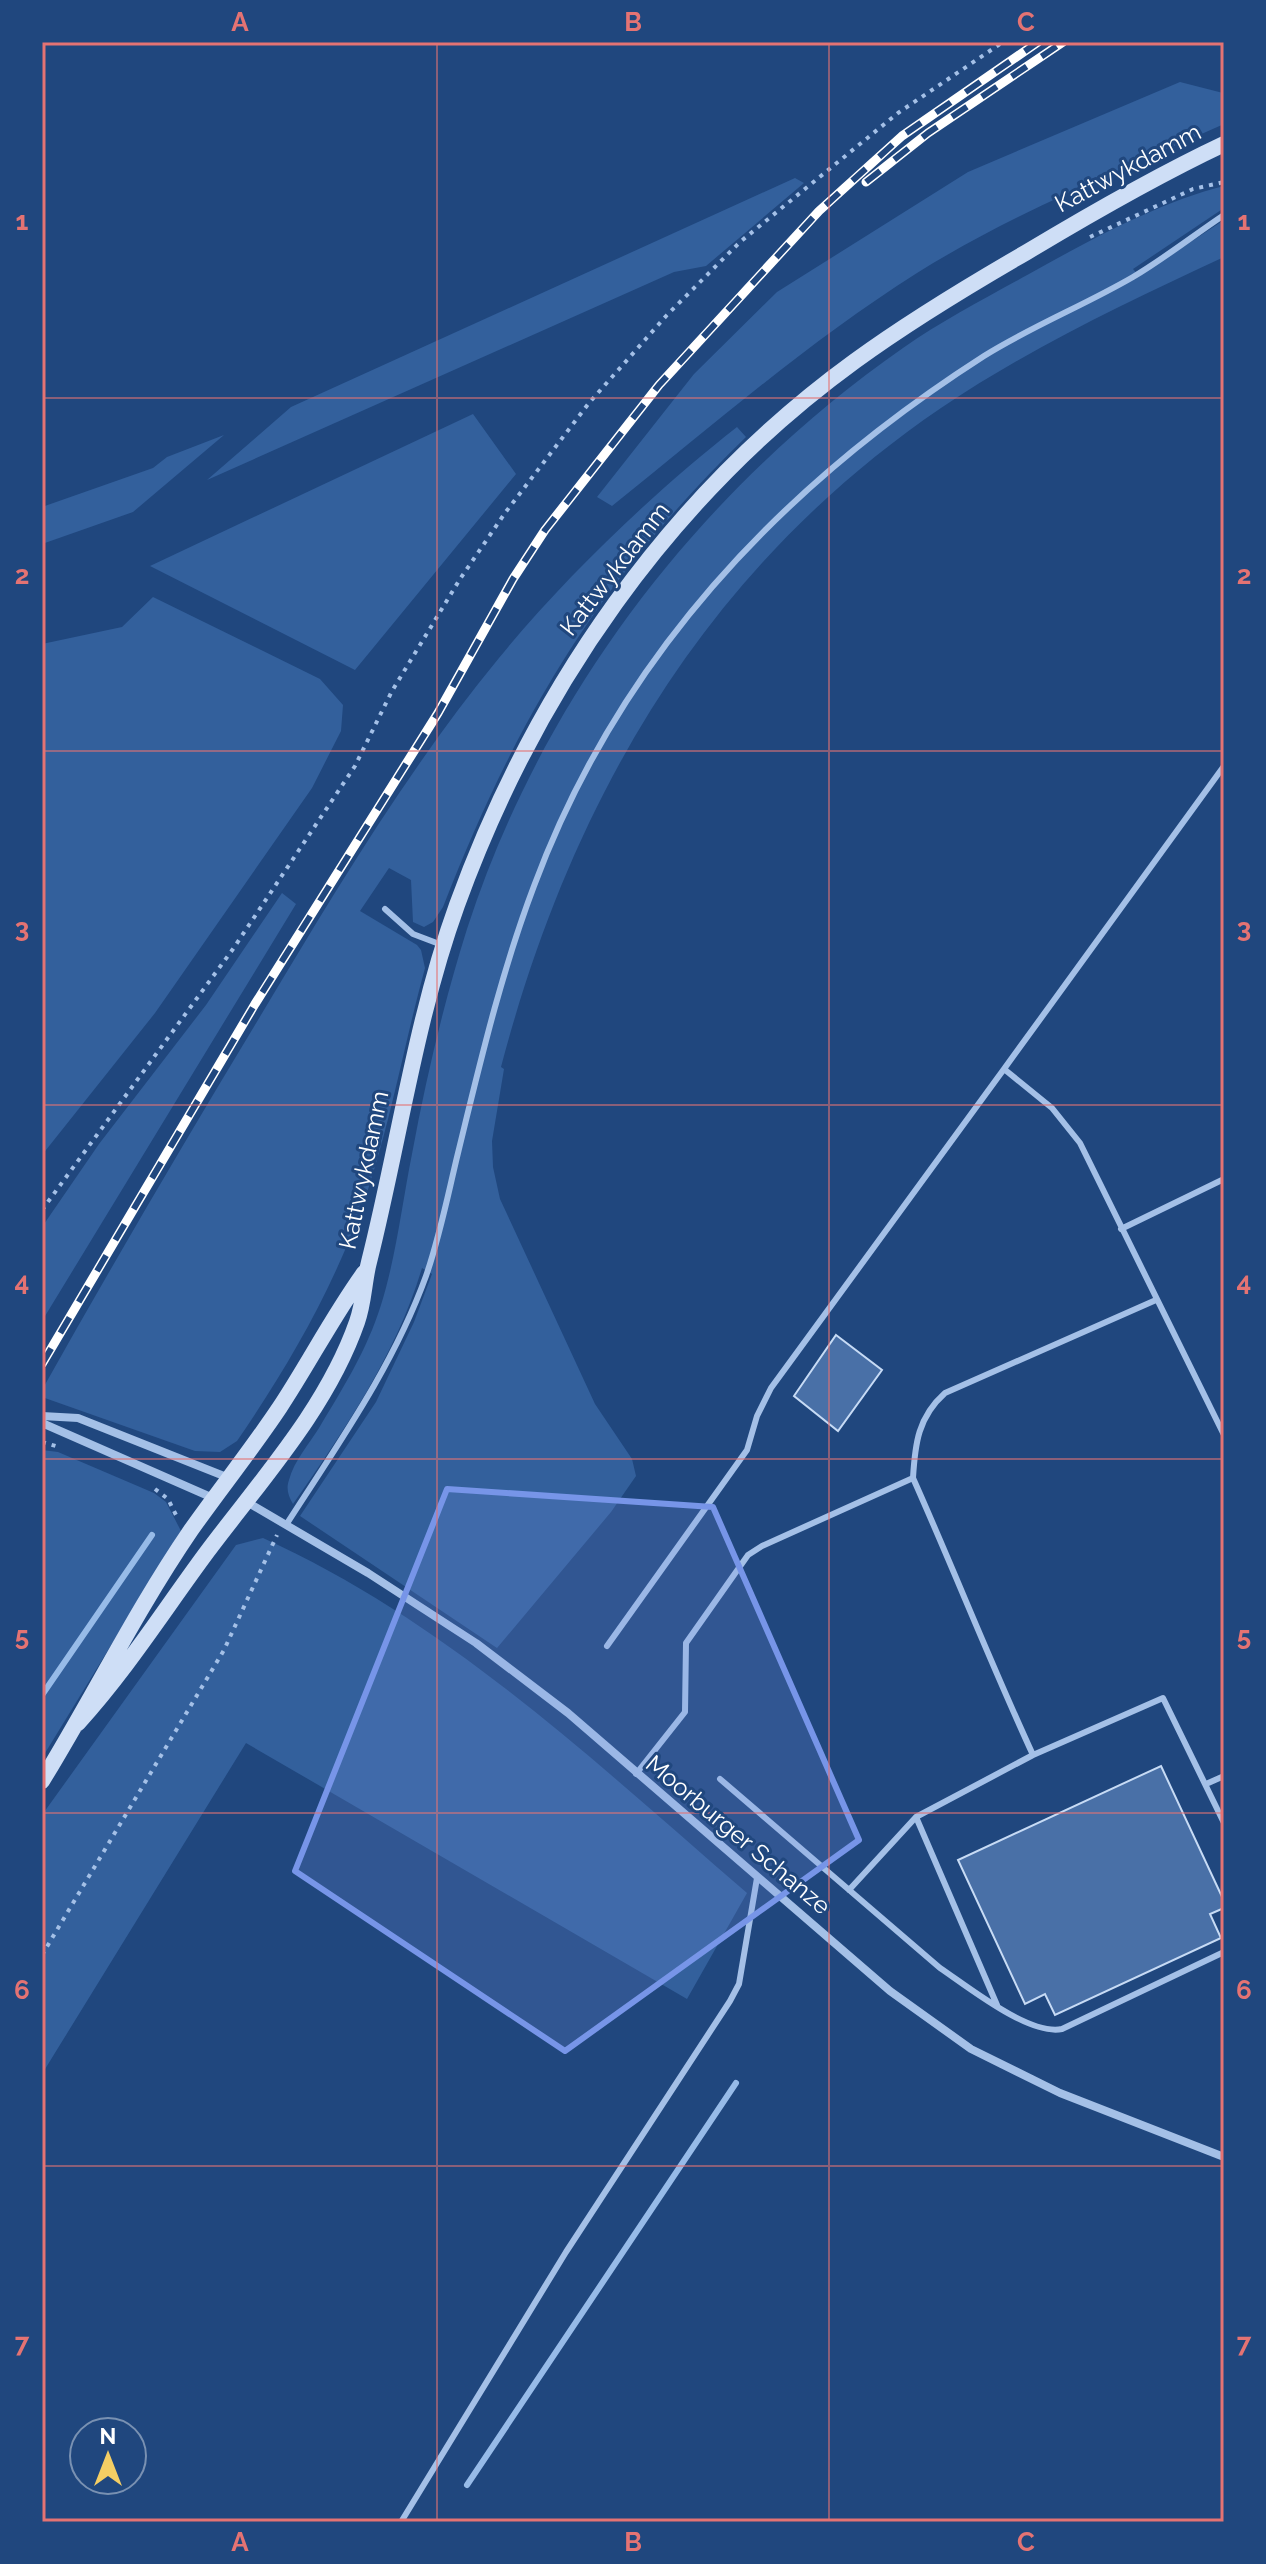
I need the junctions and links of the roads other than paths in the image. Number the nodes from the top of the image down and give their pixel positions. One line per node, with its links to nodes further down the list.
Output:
1 (1224, 144): 5 (main road, Kattwykdamm)
2 (1224, 215): 18 (lane)
3 (1224, 766): 6 (lane)
4 (385, 909): 5 (lane)
5 (443, 945): 9 (main road, Kattwykdamm)
6 (1004, 1069): 8 (lane); 19 (lane)
7 (1224, 1179): 8 (lane)
8 (1121, 1229): 10 (lane)
9 (367, 1270): 14 (main road, Kattwykdamm); 17 (main road, Kattwykdamm)
10 (1156, 1300): 13 (lane); 15 (lane)
11 (42, 1416): 14 (street)
12 (42, 1423): 16 (street)
13 (1224, 1435)
14 (230, 1478): 16 (main road, Kattwykdamm); 17 (main road)
15 (913, 1478): 21 (lane); 22 (lane)
16 (215, 1499): 17 (main road); 20 (main road, Kattwykdamm)
17 (247, 1502): 18 (street, Moorburger Schanze); 20 (main road, Kattwykdamm)
18 (286, 1525): 22 (street, Moorburger Schanze)
19 (607, 1646)
20 (78, 1723): 25 (main road)
21 (1033, 1755): 26 (lane); 27 (lane)
22 (636, 1774): 29 (street, Moorburger Schanze)
23 (1224, 1776): 26 (lane)
24 (720, 1779): 30 (lane)
25 (42, 1781)
26 (1206, 1784): 28 (lane)
27 (916, 1817): 30 (lane); 32 (lane)
28 (1224, 1823)
29 (757, 1878): 33 (street, Moorburger Schanze); 34 (lane)
30 (849, 1890): 32 (lane)
31 (1224, 1952): 32 (lane)
32 (997, 2005)
33 (1224, 2157)
34 (401, 2522)

